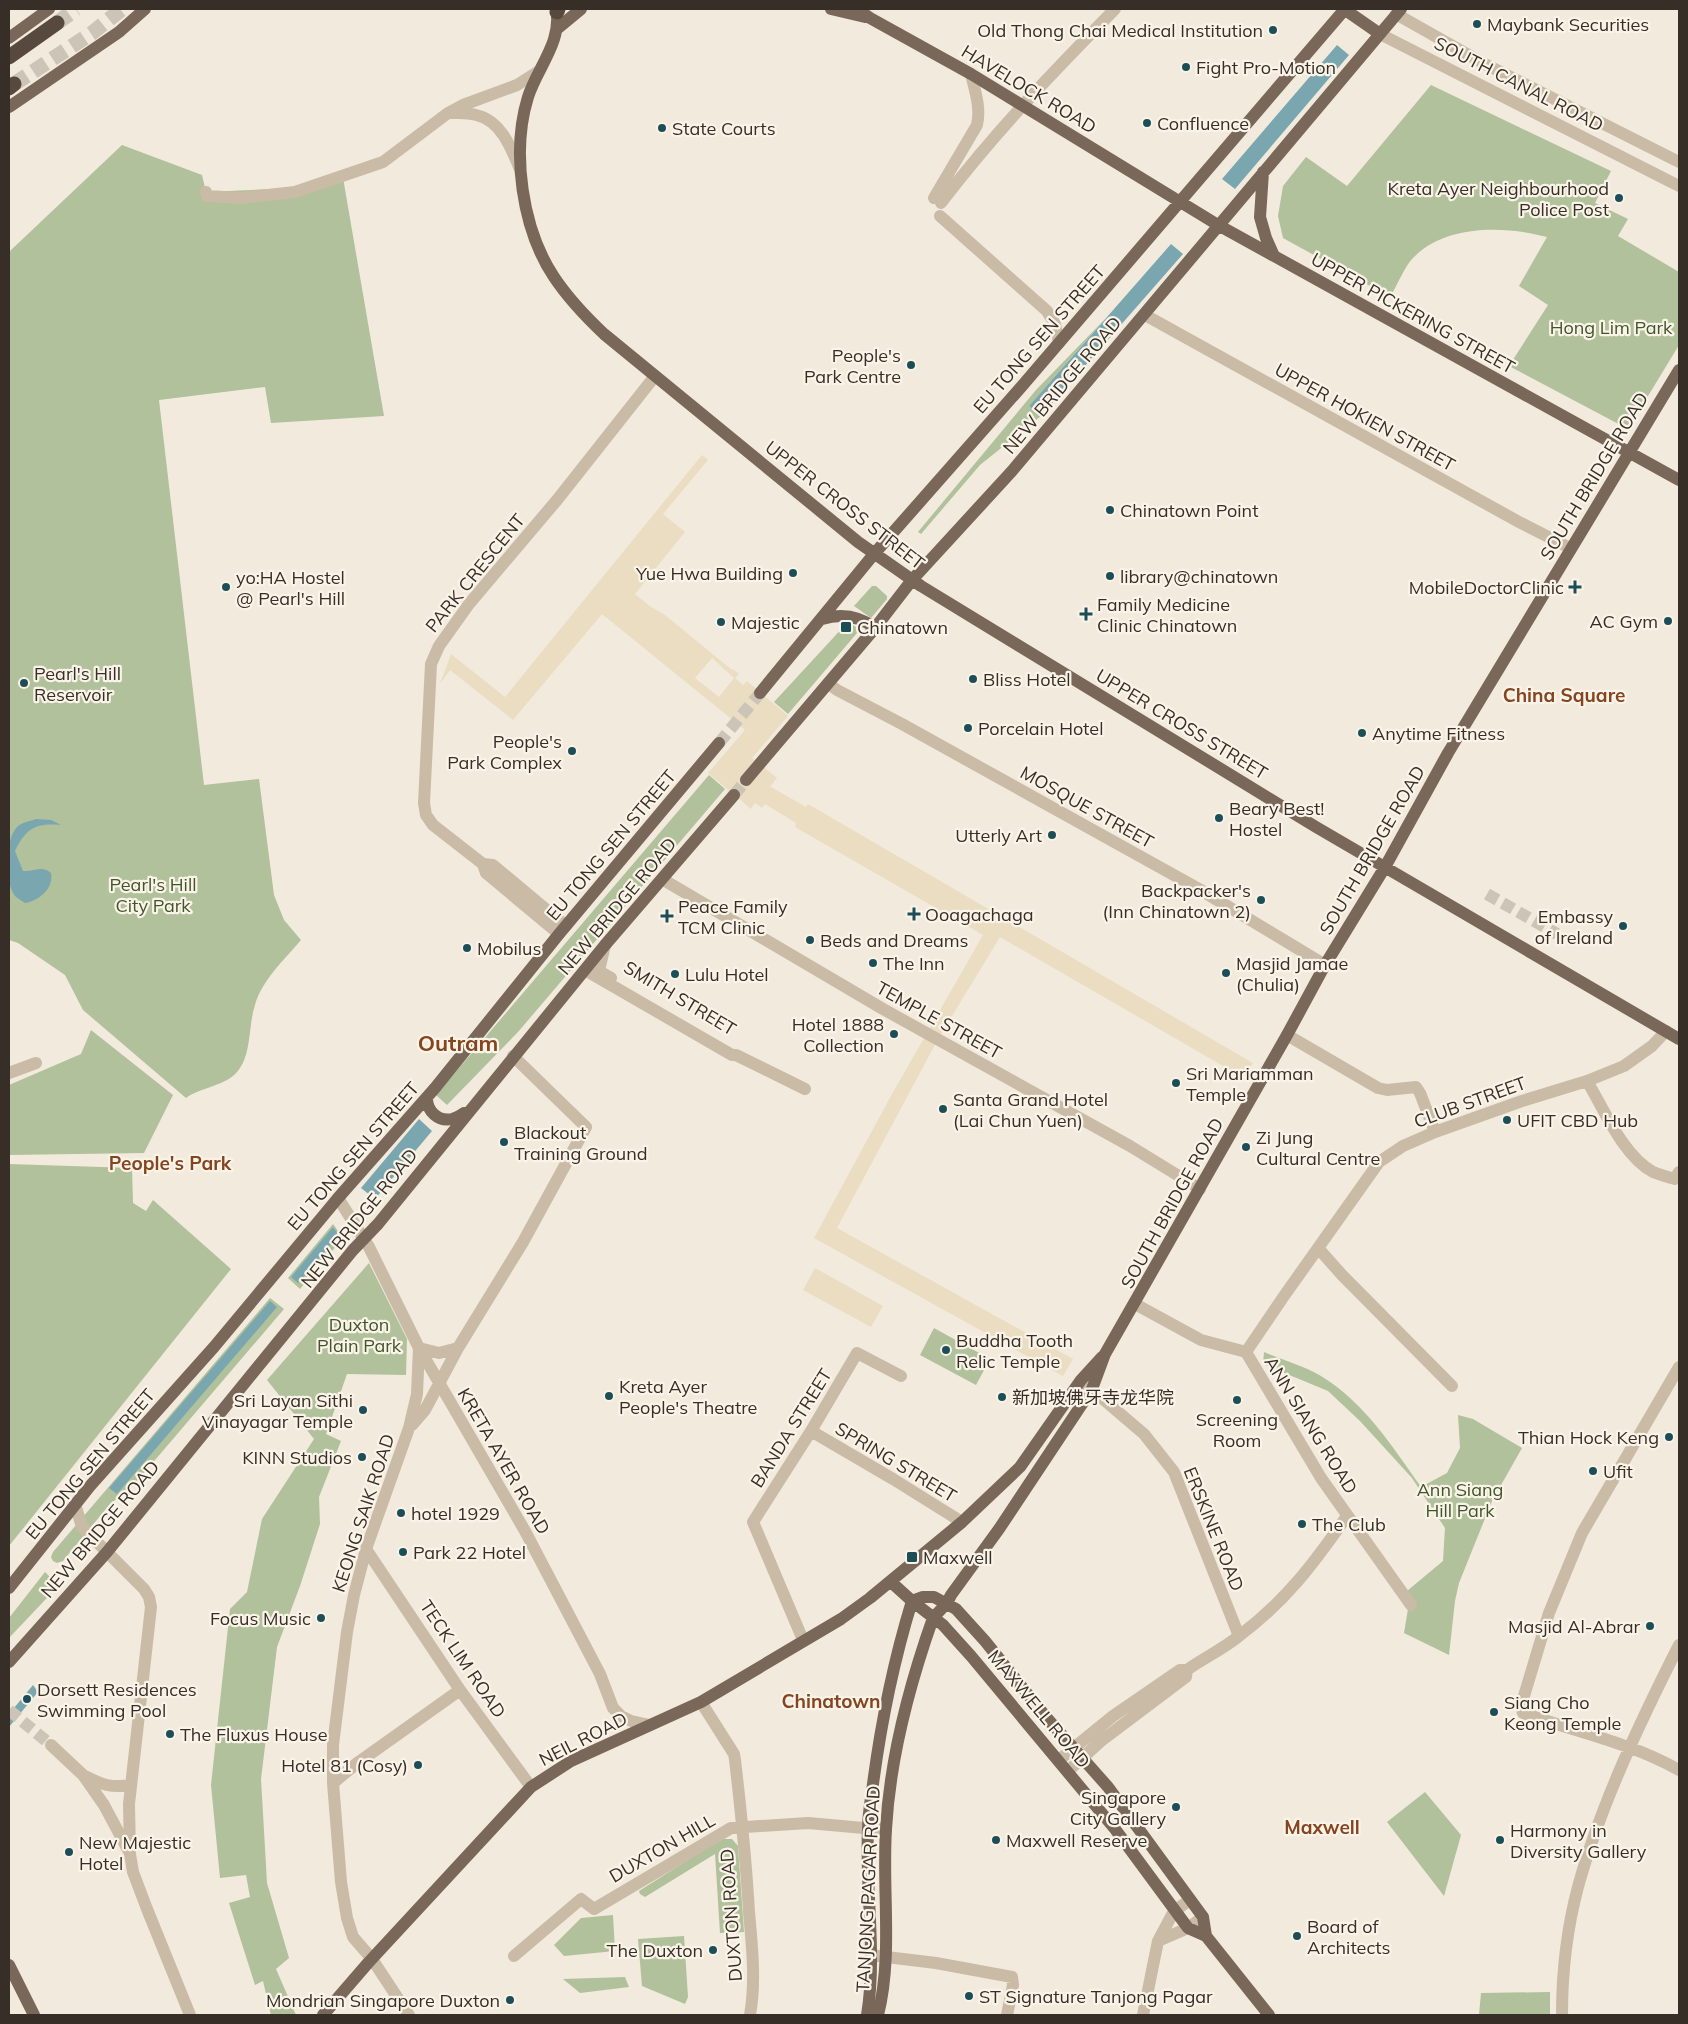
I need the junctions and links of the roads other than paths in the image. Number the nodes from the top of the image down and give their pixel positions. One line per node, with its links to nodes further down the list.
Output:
1 (49, 9): 14 (main road)
2 (145, 9): 19 (main road)
3 (581, 9): 12 (main road)
4 (831, 9): 10 (main road)
5 (857, 9): 10 (main road, HAVELOCK ROAD)
6 (1115, 9): 18 (street)
7 (1345, 9): 13 (main road, SOUTH CANAL ROAD); 26 (main road, EU TONG SEN STREET)
8 (557, 10): 12 (main road, UPPER CROSS STREET)
9 (1395, 10): 13 (main road, NEW BRIDGE ROAD); 21 (street)
10 (870, 18): 17 (main road, HAVELOCK ROAD)
11 (56, 23): 15 (highway)
12 (558, 28): 16 (main road, UPPER CROSS STREET)
13 (1380, 34): 23 (main road, NEW BRIDGE ROAD); 24 (street, SOUTH CANAL ROAD)
14 (9, 38)
15 (9, 57)
16 (539, 71): 20 (street); 22 (main road, UPPER CROSS STREET)
17 (971, 74): 18 (main road, HAVELOCK ROAD); 18 (street)
18 (1022, 105): 26 (main road, HAVELOCK ROAD)
19 (9, 107)
20 (448, 113): 22 (street); 25 (street)
21 (1679, 162)
22 (519, 167): 33 (main road, UPPER CROSS STREET)
23 (1263, 172): 28 (main road, NEW BRIDGE ROAD); 29 (main road)
24 (1679, 186)
25 (206, 192)
26 (1180, 202): 28 (main road, UPPER PICKERING STREET); 31 (main road, EU TONG SEN STREET)
27 (940, 216): 31 (street)
28 (1218, 225): 29 (main road, UPPER PICKERING STREET); 30 (main road, NEW BRIDGE ROAD)
29 (1274, 256): 34 (main road, UPPER PICKERING STREET)
30 (1145, 314): 36 (street, UPPER HOKIEN STREET); 38 (main road, NEW BRIDGE ROAD)
31 (1059, 343): 37 (main road, EU TONG SEN STREET)
32 (1679, 370): 34 (main road, SOUTH BRIDGE ROAD)
33 (655, 376): 37 (main road, UPPER CROSS STREET); 48 (street, PARK CRESCENT)
34 (1629, 452): 35 (main road, UPPER PICKERING STREET); 36 (main road, SOUTH BRIDGE ROAD)
35 (1679, 480)
36 (1570, 548): 46 (main road, SOUTH BRIDGE ROAD)
37 (874, 554): 38 (main road, UPPER CROSS STREET); 39 (main road, EU TONG SEN STREET)
38 (912, 580): 40 (main road, NEW BRIDGE ROAD); 46 (main road, UPPER CROSS STREET)
39 (822, 619): 40 (main road); 42 (main road, EU TONG SEN STREET)
40 (875, 628): 41 (main road, NEW BRIDGE ROAD)
41 (829, 684): 44 (main road, NEW BRIDGE ROAD); 50 (street, MOSQUE STREET)
42 (760, 693)
43 (719, 743): 48 (main road, EU TONG SEN STREET)
44 (746, 780)
45 (734, 795): 47 (main road, NEW BRIDGE ROAD)
46 (1385, 867): 50 (main road, SOUTH BRIDGE ROAD); 53 (main road, UPPER CROSS STREET)
47 (662, 879): 49 (main road, NEW BRIDGE ROAD); 65 (street, TEMPLE STREET)
48 (562, 930): 61 (main road, EU TONG SEN STREET)
49 (605, 946): 51 (main road, NEW BRIDGE ROAD); 52 (street, SMITH STREET)
50 (1325, 965): 54 (main road, SOUTH BRIDGE ROAD)
51 (585, 970): 52 (street, SMITH STREET); 56 (main road, NEW BRIDGE ROAD)
52 (665, 1013): 60 (street, SMITH STREET)
53 (1666, 1031): 55 (main road, UPPER CROSS STREET); 59 (street, CLUB STREET)
54 (1287, 1035): 63 (street); 65 (main road, SOUTH BRIDGE ROAD)
55 (1679, 1039)
56 (513, 1056): 62 (main road, NEW BRIDGE ROAD); 71 (street, KEONG SAIK ROAD)
57 (36, 1062): 58 (street)
58 (9, 1073)
59 (1587, 1081): 63 (street, CLUB STREET); 64 (street)
60 (804, 1089)
61 (426, 1098): 62 (main road); 66 (main road, EU TONG SEN STREET)
62 (468, 1111): 67 (main road, NEW BRIDGE ROAD)
63 (1435, 1132): 68 (street, CLUB STREET)
64 (1679, 1172)
65 (1200, 1189): 69 (main road, SOUTH BRIDGE ROAD)
66 (338, 1198): 67 (street, KRETA AYER ROAD); 82 (main road, EU TONG SEN STREET)
67 (364, 1238): 70 (street, KRETA AYER ROAD); 86 (main road, NEW BRIDGE ROAD)
68 (1318, 1248): 72 (street, CLUB STREET); 78 (street)
69 (1135, 1304): 72 (street); 73 (main road, SOUTH BRIDGE ROAD)
70 (419, 1348): 71 (street); 77 (street, KRETA AYER ROAD); 80 (street, KEONG SAIK ROAD)
71 (458, 1348): 77 (street, KEONG SAIK ROAD)
72 (1246, 1352): 83 (street, ANN SIANG ROAD)
73 (1105, 1354): 76 (main road, SOUTH BRIDGE ROAD); 79 (main road, SOUTH BRIDGE ROAD)
74 (1679, 1367): 101 (street)
75 (901, 1376): 81 (street, BANDA STREET)
76 (1081, 1380): 79 (street, ERSKINE ROAD); 84 (main road, SOUTH BRIDGE ROAD)
77 (440, 1383): 80 (street, KEONG SAIK ROAD); 100 (street, KRETA AYER ROAD)
78 (1452, 1386)
79 (1092, 1389): 90 (main road, SOUTH BRIDGE ROAD); 93 (street, ERSKINE ROAD)
80 (409, 1428): 85 (street, KEONG SAIK ROAD)
81 (811, 1431): 84 (street, SPRING STREET); 94 (street, BANDA STREET)
82 (75, 1504): 86 (street); 88 (main road, EU TONG SEN STREET)
83 (1347, 1516): 91 (street, ANN SIANG ROAD); 93 (street, ANN SIANG ROAD)
84 (962, 1522): 87 (main road, SOUTH BRIDGE ROAD)
85 (366, 1549): 98 (street, TECK LIM ROAD); 109 (street, KEONG SAIK ROAD)
86 (107, 1552): 96 (main road, NEW BRIDGE ROAD); 110 (street)
87 (891, 1582): 89 (main road, MAXWELL ROAD); 94 (main road, NEIL ROAD)
88 (9, 1588)
89 (912, 1601): 90 (main road); 92 (main road, MAXWELL ROAD); 115 (main road, TANJONG PAGAR ROAD)
90 (947, 1603): 92 (main road, TANJONG PAGAR ROAD); 102 (main road, MAXWELL ROAD)
91 (1411, 1605)
92 (933, 1618): 105 (main road, MAXWELL ROAD); 116 (main road, TANJONG PAGAR ROAD)
93 (1239, 1636): 97 (street, ANN SIANG ROAD)
94 (803, 1640): 99 (main road, NEIL ROAD)
95 (1679, 1645): 101 (street)
96 (9, 1662)
97 (1187, 1670): 102 (street); 104 (street)
98 (460, 1690): 109 (street); 111 (street, TECK LIM ROAD)
99 (701, 1702): 100 (main road, NEIL ROAD); 114 (street, DUXTON ROAD)
100 (650, 1725): 111 (main road, NEIL ROAD)
101 (1625, 1745): 106 (street); 140 (street)
102 (1075, 1747): 104 (main road, MAXWELL ROAD); 105 (street)
103 (54, 1748): 108 (street)
104 (1083, 1757): 107 (street); 118 (main road, MAXWELL ROAD)
105 (1059, 1760): 107 (main road, MAXWELL ROAD)
106 (1679, 1770)
107 (1068, 1771): 119 (main road, MAXWELL ROAD)
108 (83, 1774): 110 (street); 113 (street)
109 (333, 1783): 127 (street, KEONG SAIK ROAD)
110 (131, 1784): 112 (street)
111 (531, 1787): 127 (main road, NEIL ROAD)
112 (128, 1804): 113 (street); 117 (street)
113 (104, 1805): 117 (street)
114 (743, 1827): 115 (street, DUXTON HILL); 125 (street, DUXTON HILL); 134 (street, DUXTON ROAD)
115 (868, 1828): 116 (street, DUXTON HILL); 124 (main road, TANJONG PAGAR ROAD)
116 (886, 1830): 126 (main road, TANJONG PAGAR ROAD)
117 (130, 1854): 130 (street)
118 (1190, 1900): 119 (street); 120 (main road, MAXWELL ROAD)
119 (1174, 1911): 121 (main road, MAXWELL ROAD); 123 (street)
120 (1203, 1917): 121 (street); 122 (main road, MAXWELL ROAD)
121 (1188, 1928): 122 (main road, MAXWELL ROAD); 123 (street)
122 (1206, 1936): 139 (main road, MAXWELL ROAD)
123 (1158, 1941): 138 (street)
124 (870, 1955): 126 (street); 135 (main road, TANJONG PAGAR ROAD)
125 (514, 1956)
126 (886, 1957): 136 (main road, TANJONG PAGAR ROAD); 137 (street)
127 (370, 1961): 131 (main road, NEIL ROAD); 132 (street); 133 (street)
128 (9, 1965): 129 (main road)
129 (34, 2015)
130 (190, 2015)
131 (323, 2015)
132 (403, 2015)
133 (409, 2015)
134 (750, 2015)
135 (867, 2015)
136 (878, 2015)
137 (1007, 2015)
138 (1144, 2015)
139 (1269, 2015)
140 (1562, 2015)

